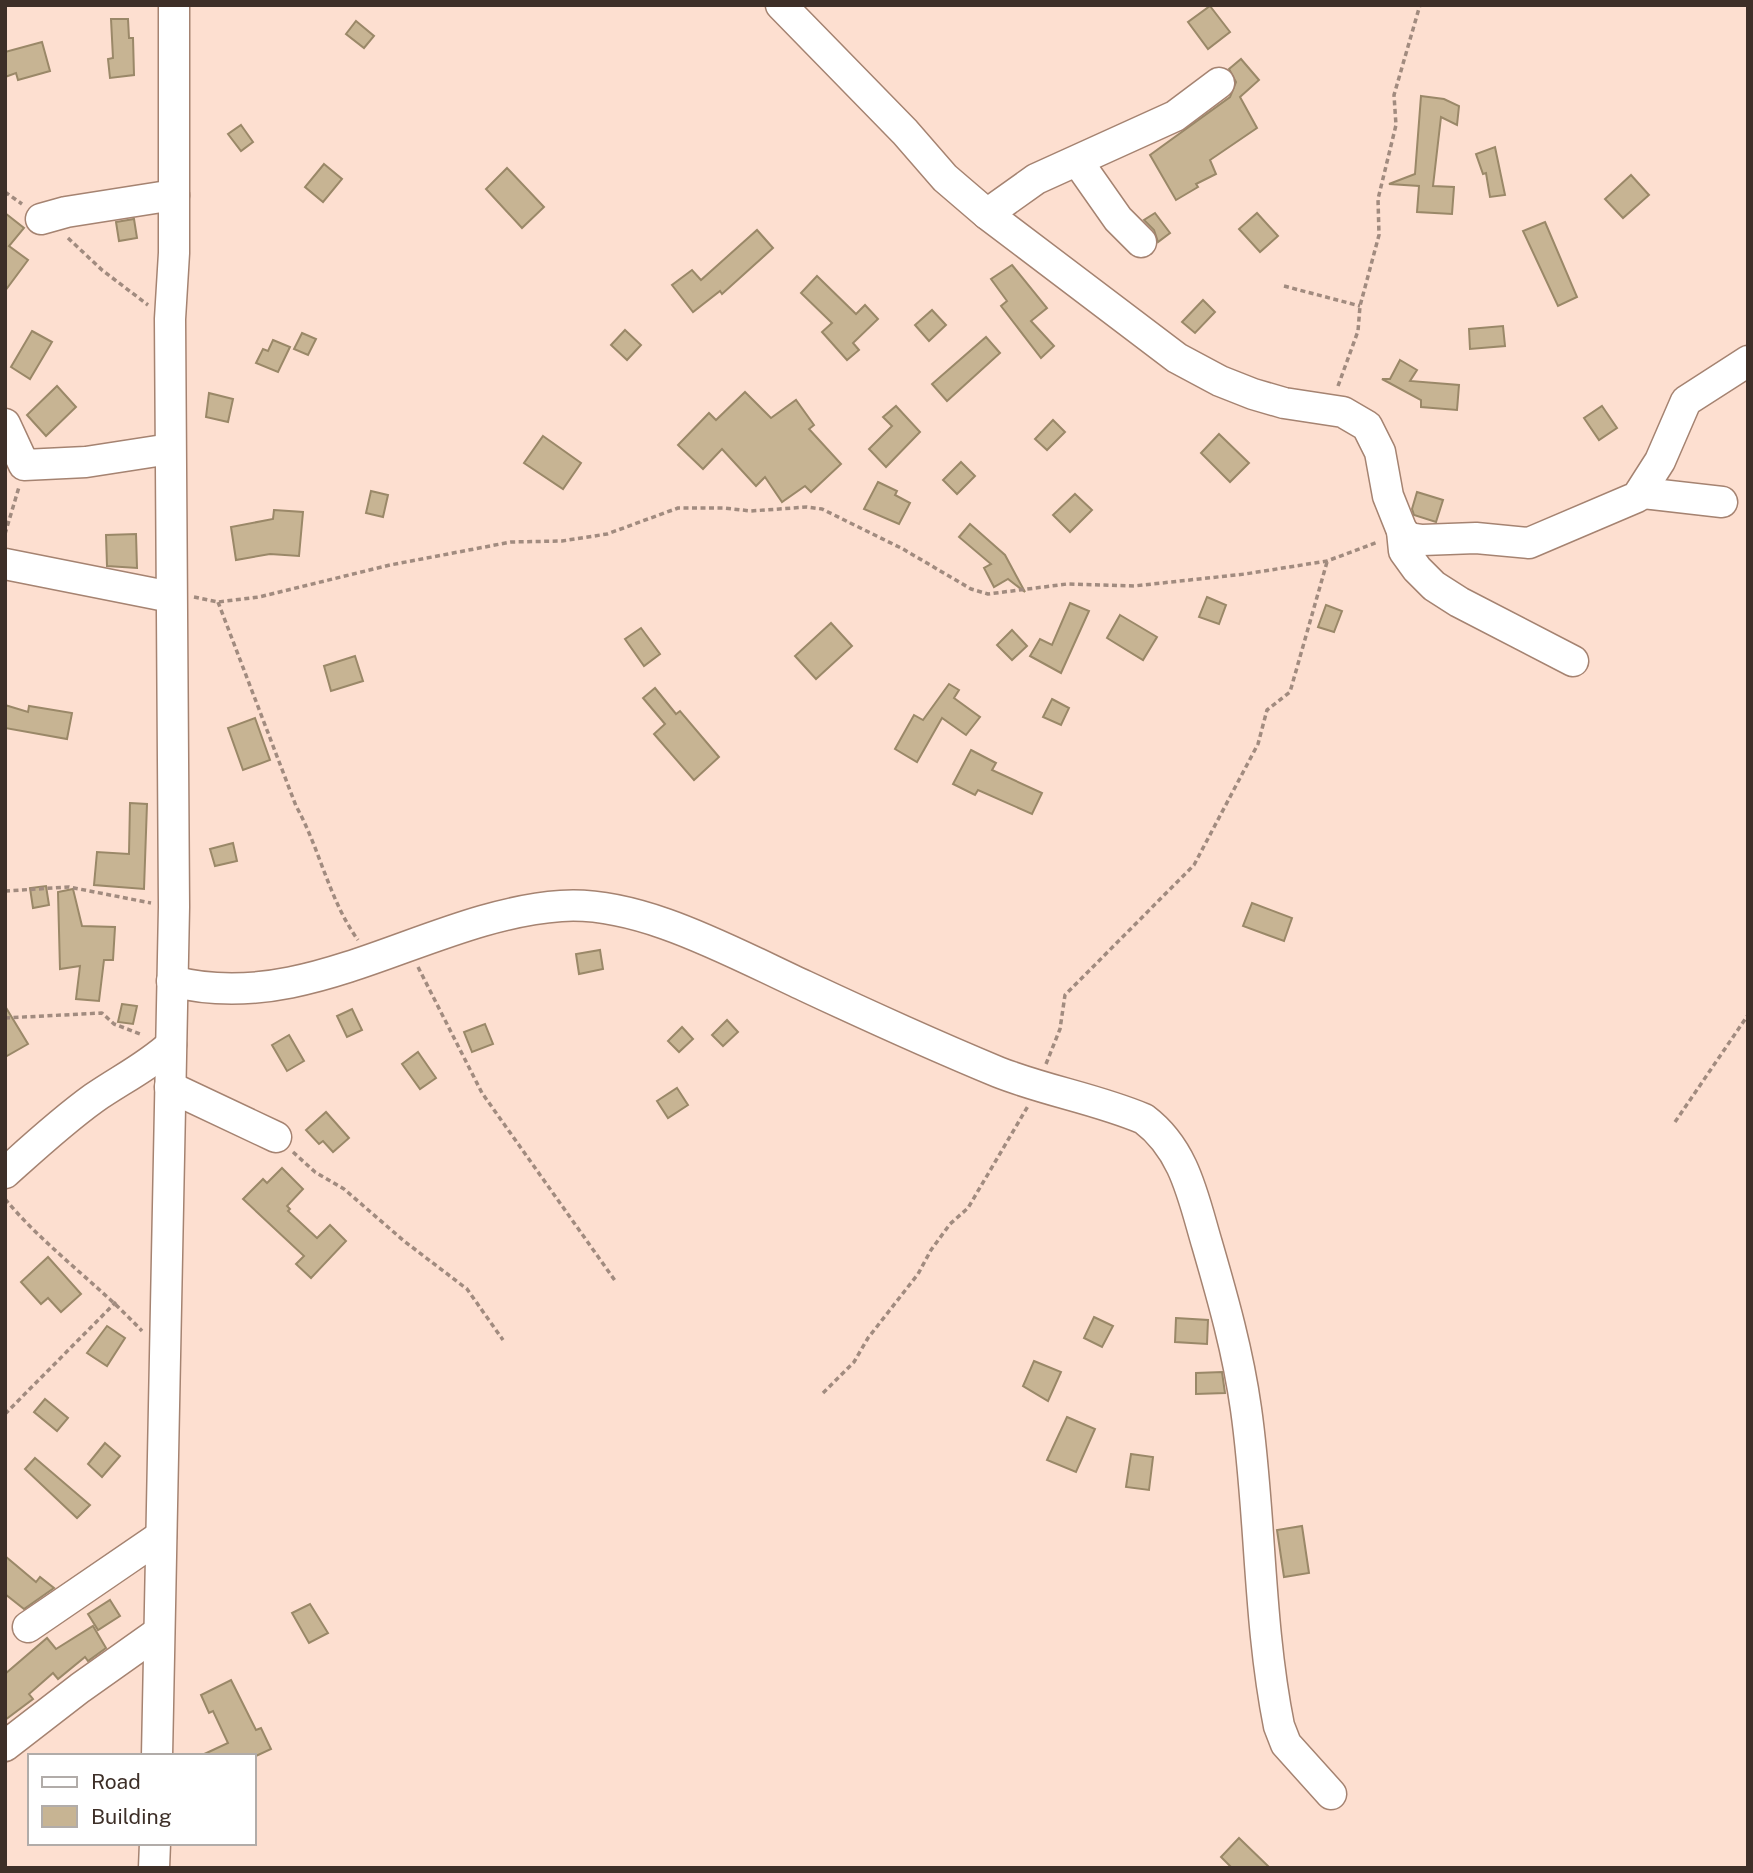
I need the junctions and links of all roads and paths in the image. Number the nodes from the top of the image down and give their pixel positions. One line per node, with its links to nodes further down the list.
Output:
1 (174, 5): 7 (street)
2 (781, 5): 8 (street)
3 (1420, 5): 12 (path)
4 (1219, 83): 5 (street)
5 (1078, 162): 8 (street); 10 (street)
6 (5, 192): 9 (path)
7 (174, 195): 9 (street); 13 (street)
8 (987, 214): 15 (street)
9 (41, 219): 13 (path)
10 (1141, 242)
11 (1284, 286): 12 (path)
12 (1360, 306): 15 (path)
13 (170, 319): 17 (street)
14 (1748, 361): 19 (street)
15 (1323, 408): 22 (street)
16 (5, 424): 18 (street)
17 (170, 449): 18 (street); 25 (street)
18 (24, 465): 21 (path)
19 (1643, 493): 20 (street); 22 (street)
20 (1722, 502)
21 (5, 534)
22 (1402, 536): 23 (path); 27 (street)
23 (1327, 561): 26 (path); 35 (path)
24 (5, 564): 25 (street)
25 (171, 597): 26 (path); 29 (street)
26 (218, 602): 30 (path)
27 (1573, 661)
28 (5, 891): 29 (path)
29 (174, 907): 31 (street)
30 (392, 950): 31 (street); 35 (street); 41 (path)
31 (172, 981): 34 (street)
32 (1748, 1015): 37 (path)
33 (5, 1018): 34 (path)
34 (171, 1045): 36 (street); 39 (street)
35 (1038, 1084): 45 (path); 52 (street)
36 (170, 1087): 38 (street); 44 (street)
37 (1675, 1122)
38 (276, 1137): 43 (path)
39 (5, 1173)
40 (5, 1199): 42 (path)
41 (616, 1282)
42 (116, 1302): 44 (path); 46 (path)
43 (503, 1340)
44 (164, 1355): 47 (street)
45 (823, 1393)
46 (5, 1414)
47 (161, 1536): 48 (street); 49 (street)
48 (28, 1627)
49 (159, 1632): 50 (street); 51 (street)
50 (5, 1746)
51 (157, 1754)
52 (1331, 1794)
53 (155, 1845): 54 (street)
54 (154, 1868)

